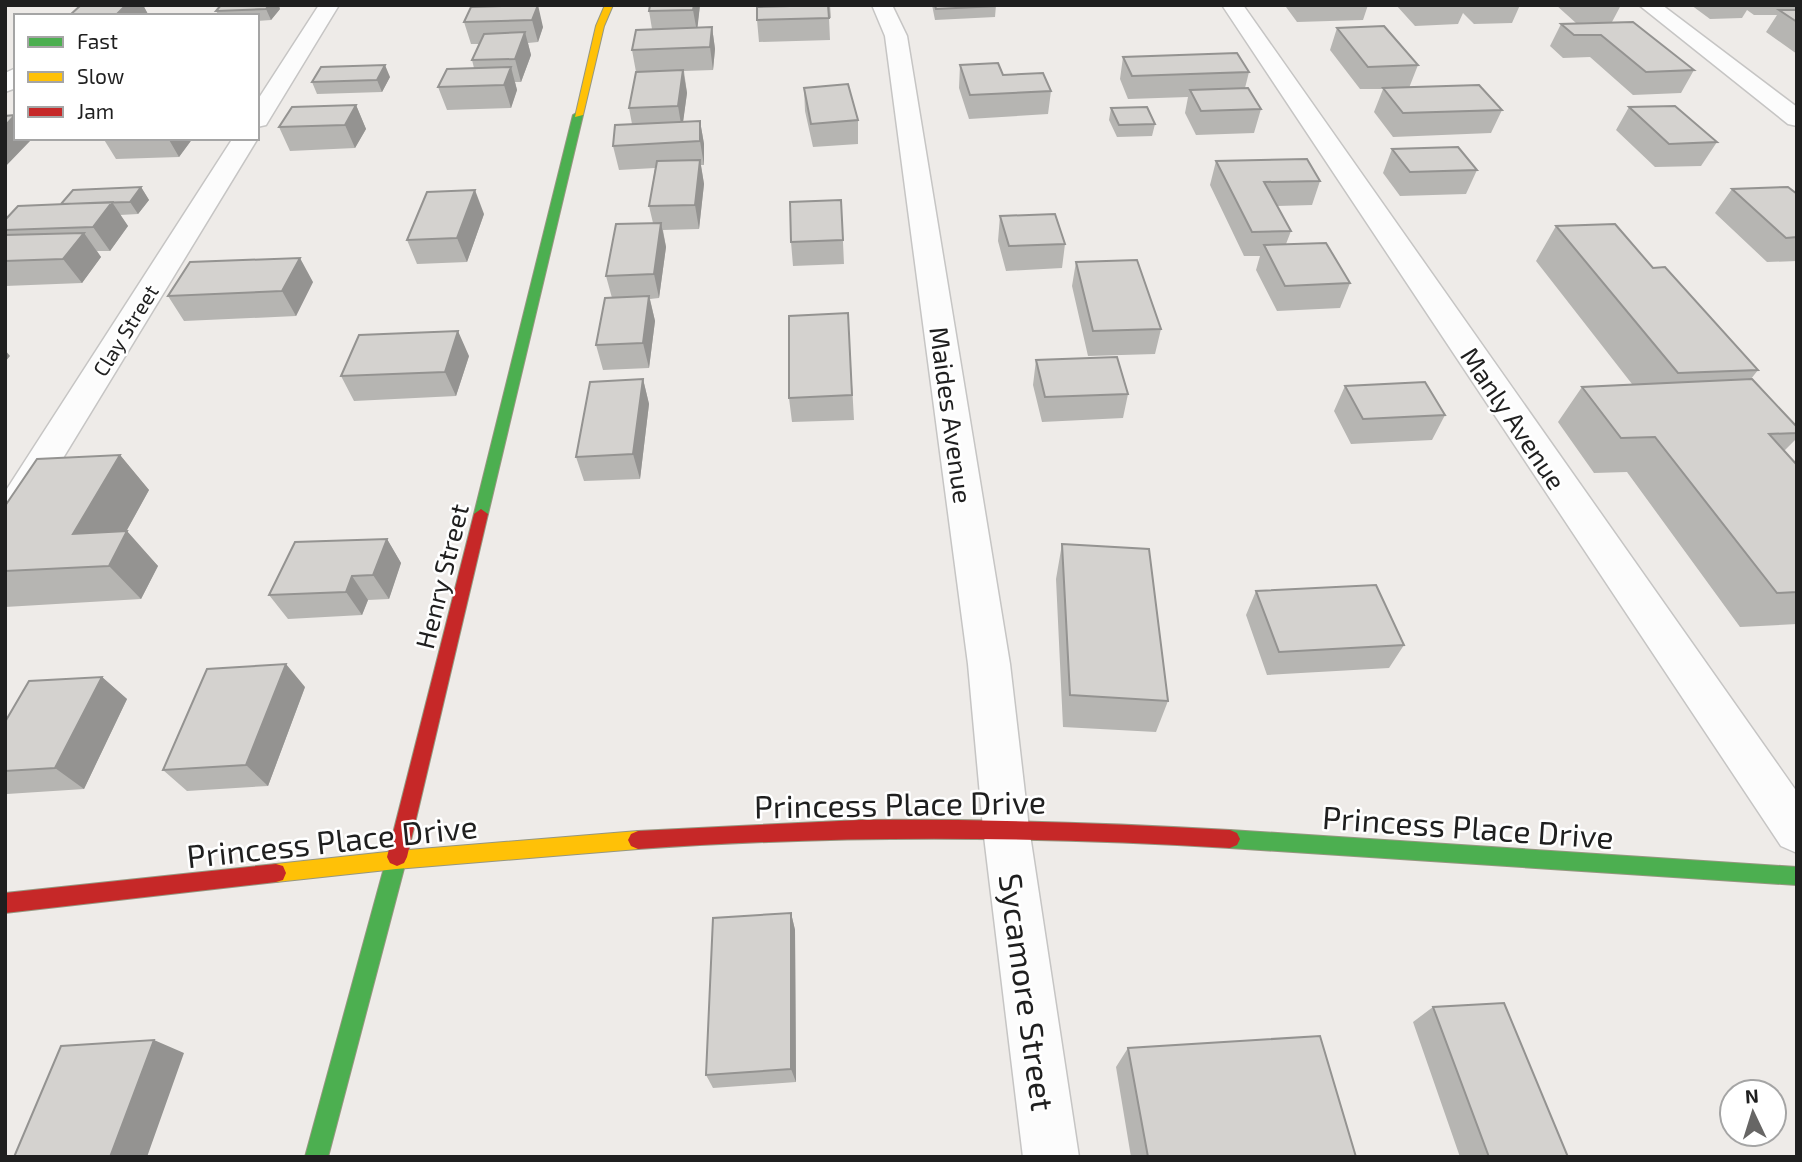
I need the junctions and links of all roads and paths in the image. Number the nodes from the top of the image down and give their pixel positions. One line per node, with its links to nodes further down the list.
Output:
1 (329, 5): 6 (street)
2 (609, 5): 12 (street, Henry Street)
3 (881, 5): 10 (street, Maides Avenue)
4 (1232, 5): 11 (street, Manly Avenue)
5 (1649, 5): 7 (street)
6 (259, 117)
7 (1797, 119)
8 (245, 140): 9 (street, Clay Street)
9 (5, 522)
10 (1006, 828): 12 (street, Princess Place Drive); 13 (street, Princess Place Drive); 16 (street, Sycamore Street)
11 (1797, 831)
12 (396, 860): 14 (street, Princess Place Drive); 15 (street, Henry Street)
13 (1797, 876)
14 (5, 902)
15 (317, 1157)
16 (1051, 1157)

